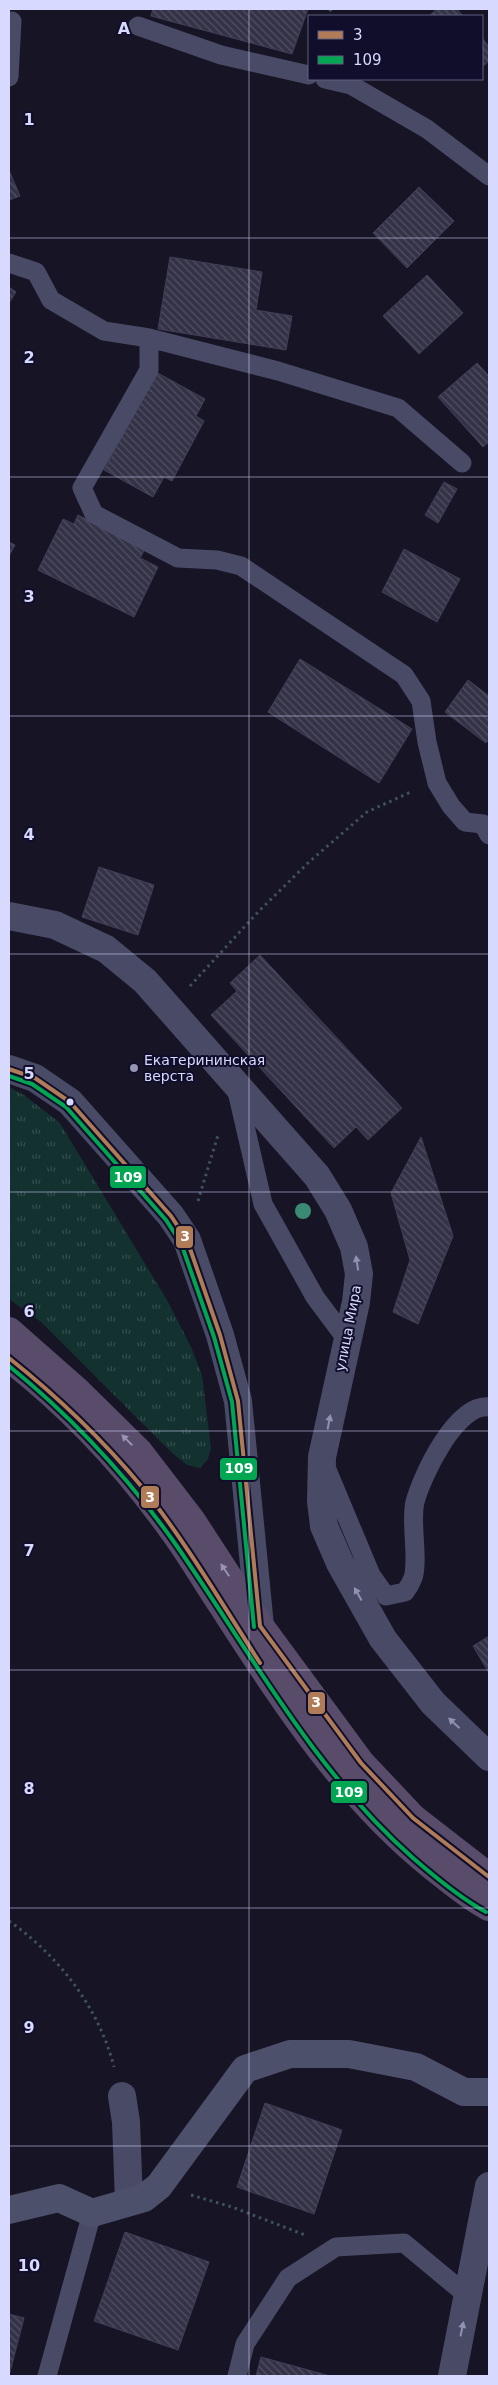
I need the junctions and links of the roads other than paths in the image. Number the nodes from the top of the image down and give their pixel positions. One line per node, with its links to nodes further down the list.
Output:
1 (12, 21): 4 (lane)
2 (138, 26): 3 (lane)
3 (308, 75)
4 (9, 77)
5 (329, 80): 6 (lane)
6 (489, 176)
7 (9, 263): 8 (lane)
8 (149, 338): 9 (lane); 10 (lane)
9 (462, 463)
10 (487, 826)
11 (9, 916): 13 (street, улица Мира)
12 (9, 1069): 19 (street)
13 (234, 1081): 15 (lane); 15 (street, улица Мира, one-way to 13)
14 (9, 1331): 19 (highway, one-way to 14)
15 (347, 1340): 18 (street, улица Мира, one-way to 15)
16 (9, 1358): 22 (highway)
17 (489, 1407): 18 (lane)
18 (322, 1457): 20 (street, улица Мира, one-way to 18)
19 (260, 1626): 21 (highway)
20 (489, 1757)
21 (489, 1877)
22 (489, 1907)
23 (489, 2092): 26 (main road)
24 (122, 2096): 26 (street)
25 (489, 2186): 29 (street)
26 (129, 2202): 28 (main road)
27 (9, 2210): 28 (main road)
28 (92, 2213): 30 (lane)
29 (469, 2297): 31 (lane); 32 (street, one-way to 29)
30 (47, 2376)
31 (237, 2376)
32 (452, 2376)

